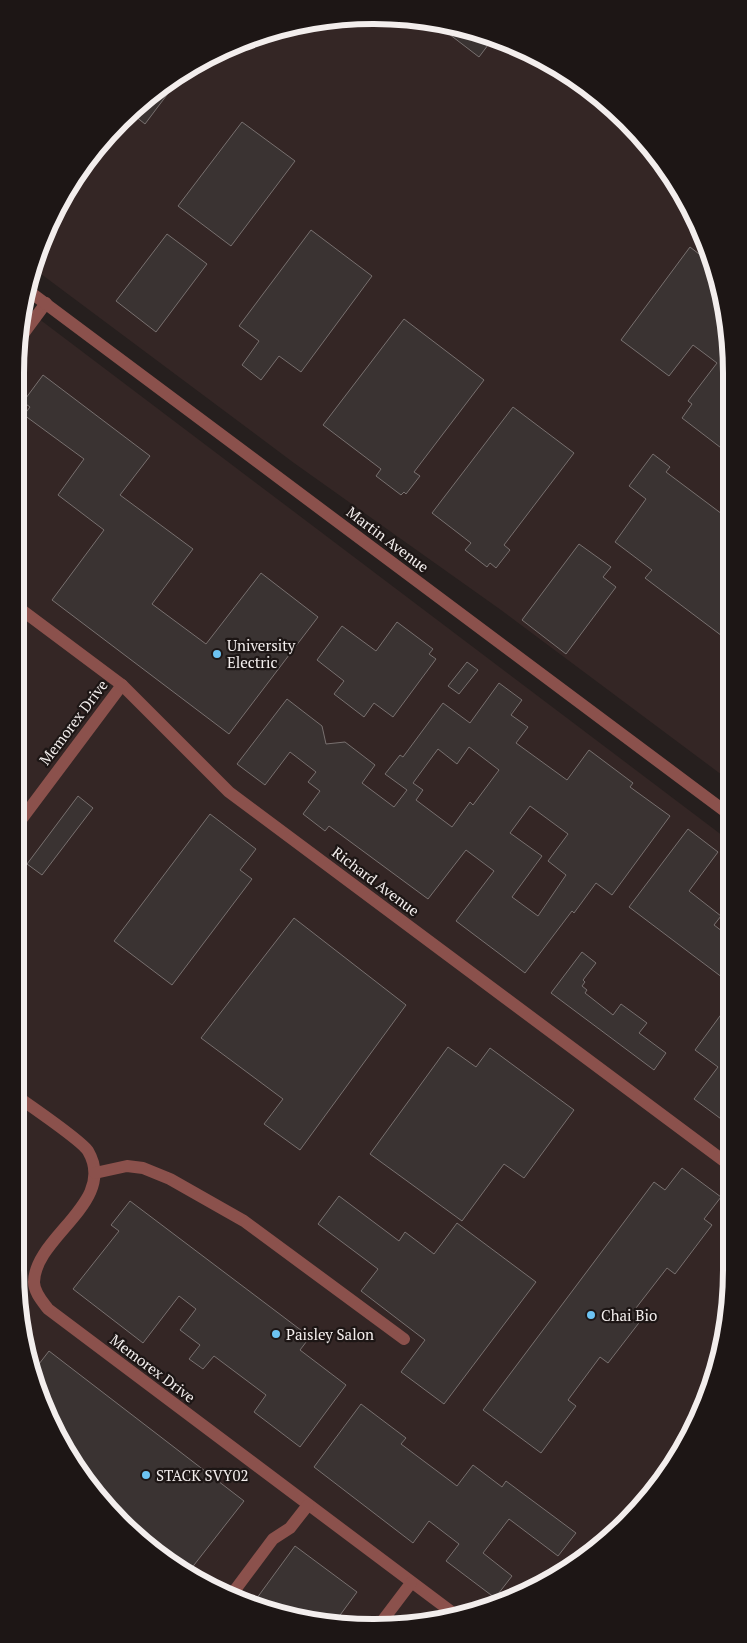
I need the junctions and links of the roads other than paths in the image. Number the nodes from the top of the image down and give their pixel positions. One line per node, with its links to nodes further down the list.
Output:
1 (33, 294): 2 (street, Martin Avenue)
2 (46, 303): 3 (street); 6 (street, Martin Avenue)
3 (27, 329)
4 (24, 612): 5 (street, Richard Avenue)
5 (122, 685): 7 (street, Memorex Drive); 9 (street, Richard Avenue)
6 (723, 810)
7 (24, 816)
8 (24, 1102): 10 (street)
9 (723, 1160)
10 (95, 1173): 11 (street); 12 (street, Memorex Drive)
11 (404, 1339)
12 (308, 1505): 13 (street, Memorex Drive); 14 (street)
13 (411, 1583): 15 (street, Memorex Drive); 16 (street)
14 (235, 1590)
15 (450, 1611)
16 (384, 1619)

